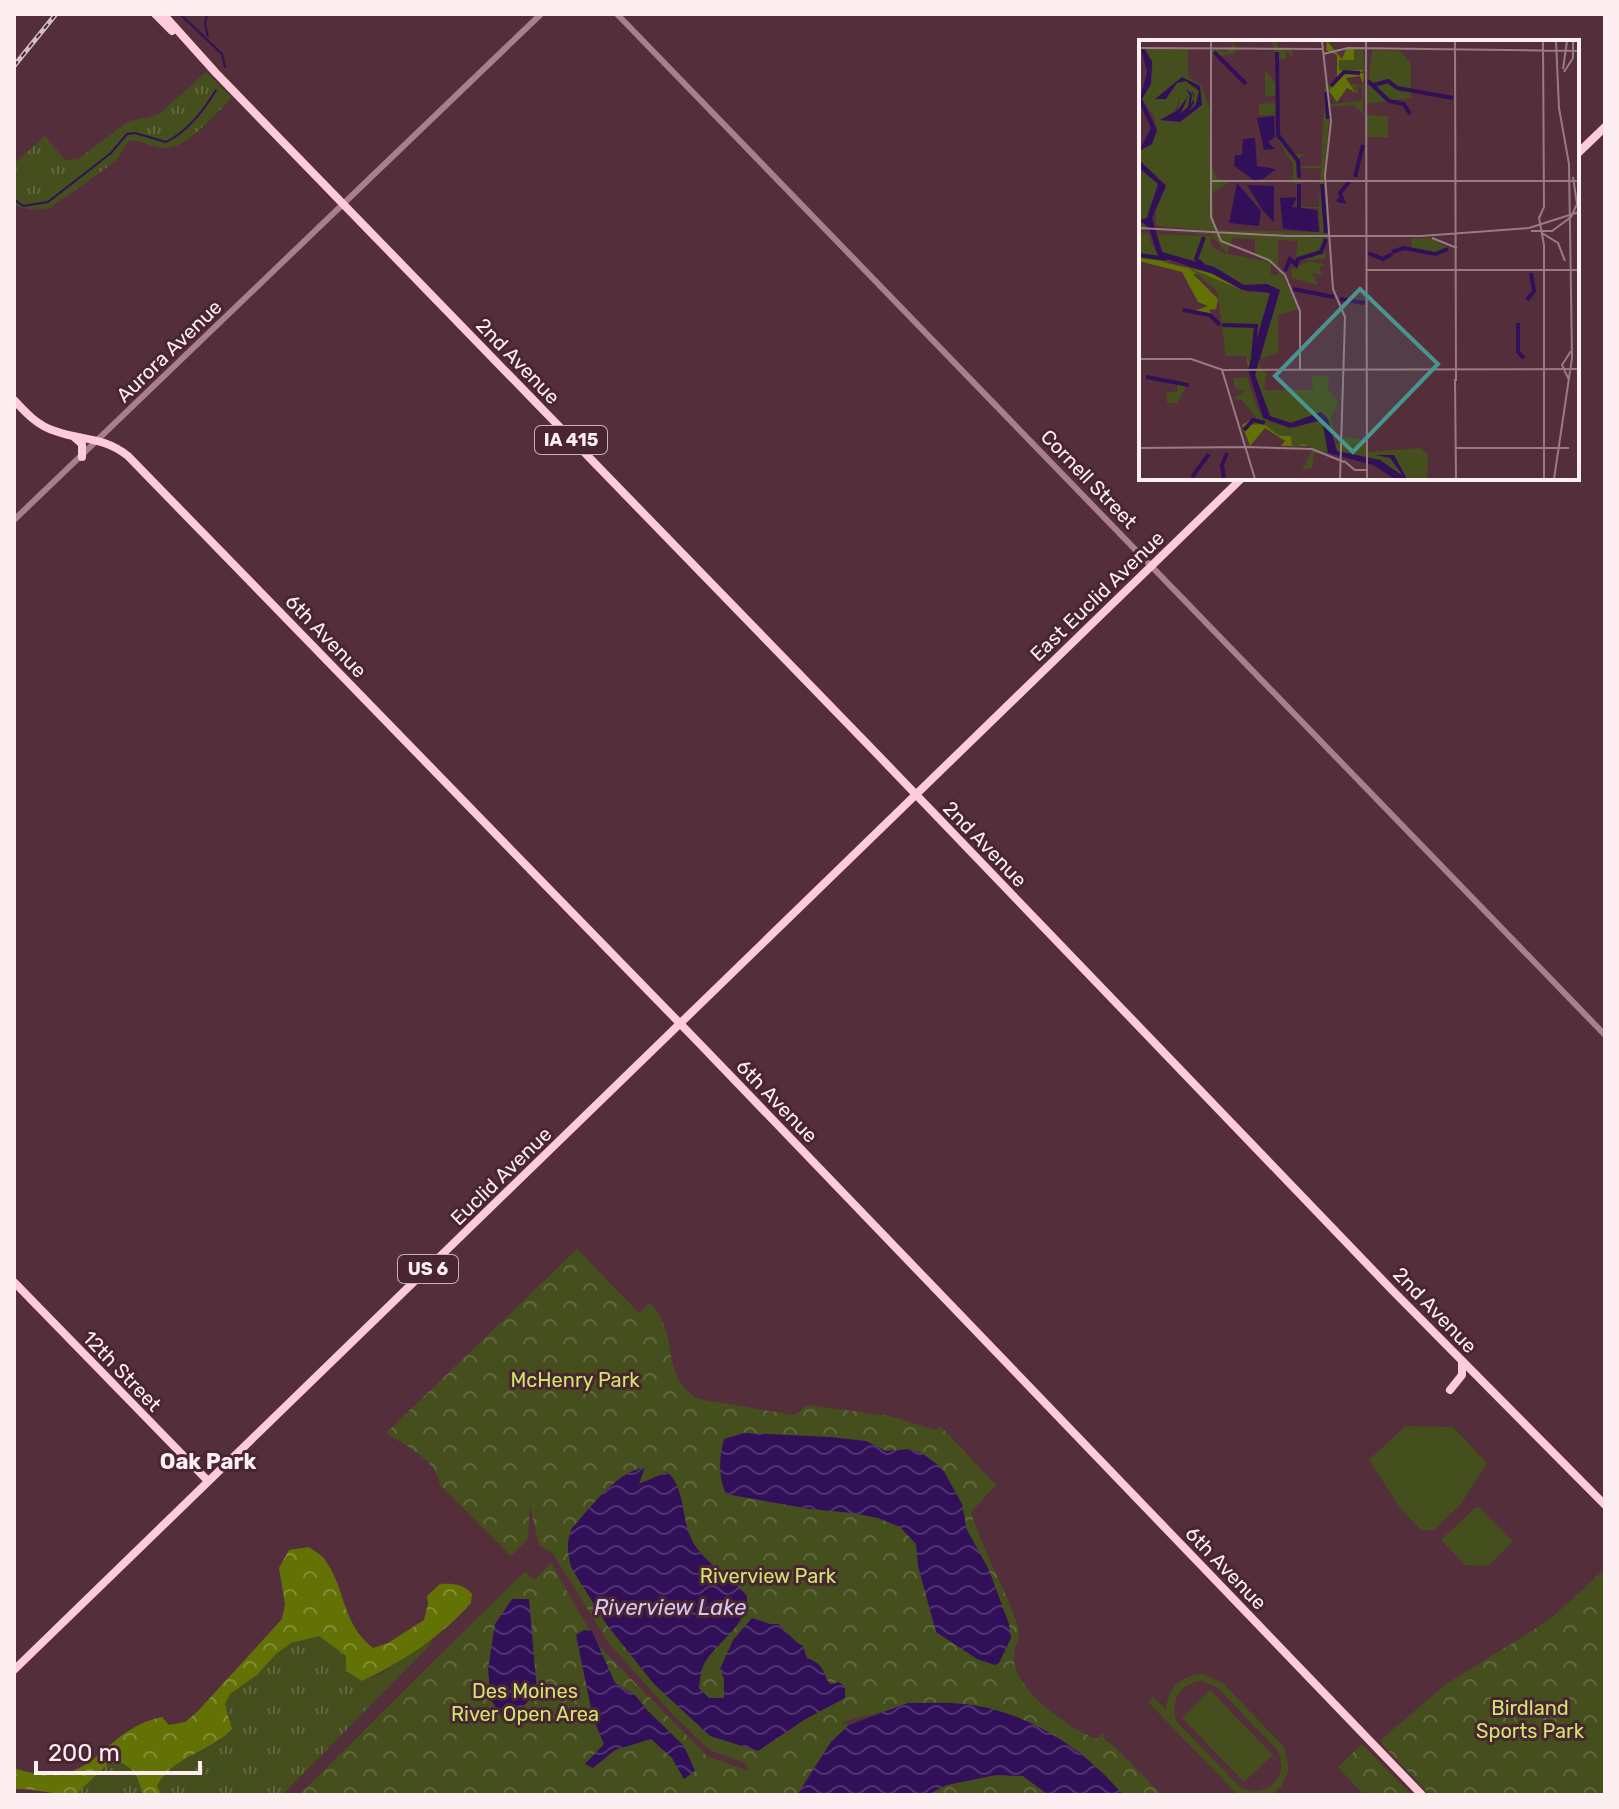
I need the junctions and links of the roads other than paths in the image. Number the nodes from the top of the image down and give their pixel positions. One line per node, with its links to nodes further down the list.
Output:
1 (155, 14): 5 (main road, IA 415)
2 (163, 14): 5 (main road, IA 415)
3 (541, 14): 8 (street, Aurora Avenue)
4 (617, 14): 15 (street, Cornell Street)
5 (216, 73): 8 (main road, IA 415)
6 (1605, 127): 7 (main road)
7 (1579, 152)
8 (344, 204): 11 (street, Aurora Avenue); 17 (main road, 2nd Avenue / IA 415)
9 (14, 400): 10 (main road)
10 (70, 435): 11 (main road); 12 (main road)
11 (100, 440): 12 (street, Aurora Avenue); 18 (main road, 6th Avenue)
12 (82, 457): 14 (street, Aurora Avenue)
13 (1240, 480): 15 (main road, East Euclid Avenue / US 6)
14 (14, 520)
15 (1152, 565): 16 (main road, East Euclid Avenue / US 6); 19 (street, Cornell Street)
16 (974, 738): 17 (main road, Euclid Avenue / US 6)
17 (916, 794): 18 (main road, Euclid Avenue / US 6); 21 (main road, 2nd Avenue)
18 (680, 1023): 23 (main road, Euclid Avenue / US 6); 26 (main road, 6th Avenue)
19 (1605, 1035)
20 (14, 1282): 23 (main road, 12th Street)
21 (1462, 1360): 22 (main road); 24 (main road, 2nd Avenue)
22 (1450, 1390)
23 (208, 1481): 25 (main road, Euclid Avenue / US 6)
24 (1605, 1505)
25 (14, 1670)
26 (1422, 1795)

